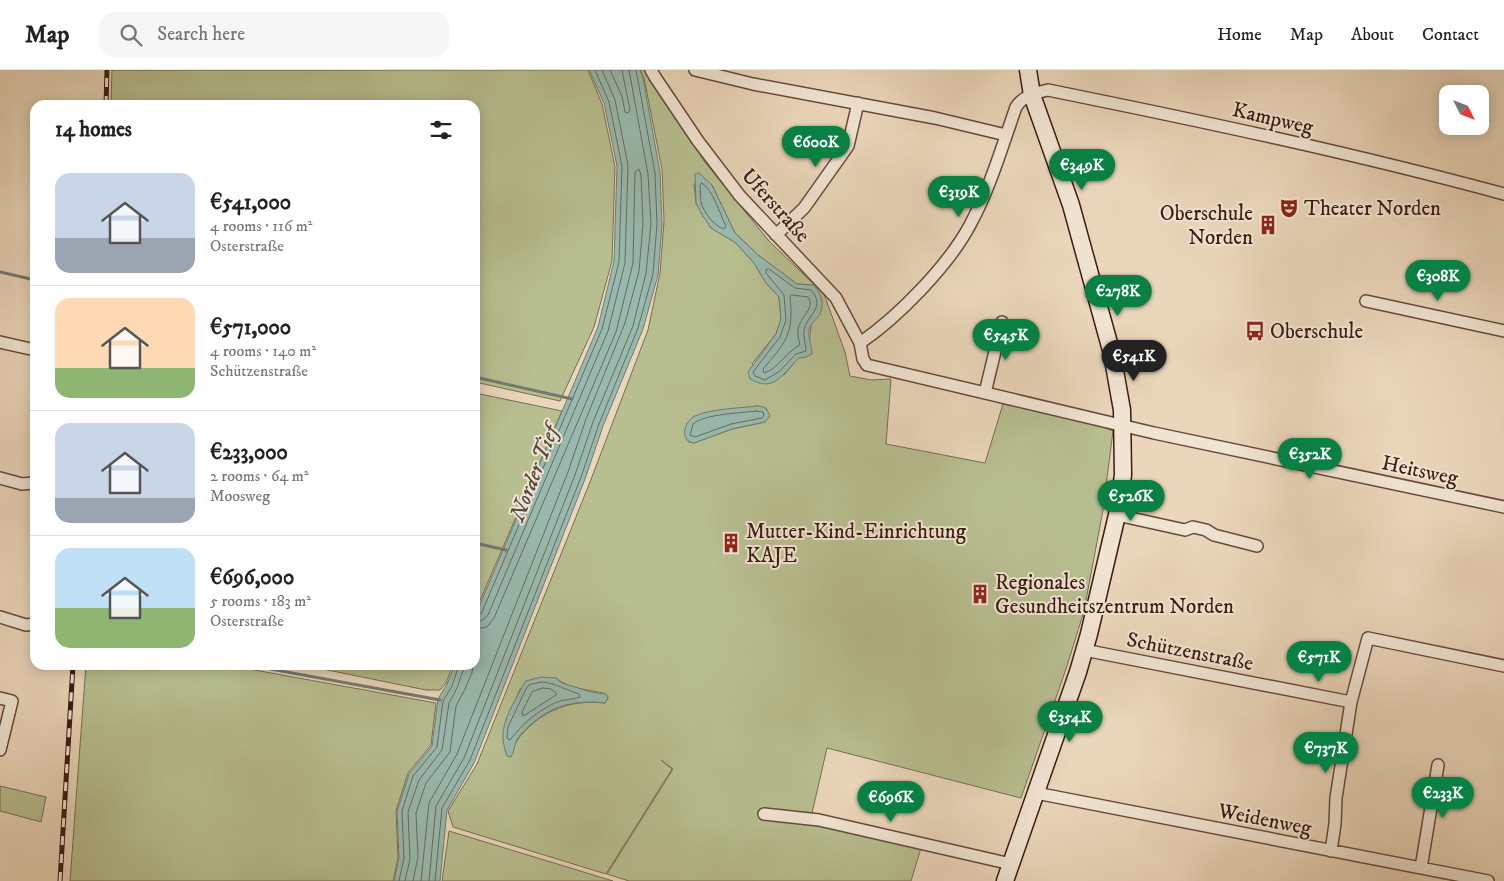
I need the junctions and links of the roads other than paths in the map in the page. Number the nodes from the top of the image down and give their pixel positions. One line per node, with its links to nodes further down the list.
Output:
1 (652, 70): 8 (street, Uferstraße)
2 (695, 70): 5 (street)
3 (1028, 70): 4 (street)
4 (1032, 95): 6 (street); 7 (street, Kampweg); 17 (street)
5 (858, 103): 6 (street); 8 (street)
6 (1006, 135): 13 (street)
7 (1504, 194)
8 (776, 234): 13 (street, Uferstraße)
9 (1366, 301): 11 (street)
10 (1002, 322): 16 (street)
11 (1504, 331)
12 (0, 342): 14 (street)
13 (860, 342): 15 (street, Uferstraße)
14 (30, 349)
15 (868, 365): 16 (street, Heitsweg)
16 (985, 393): 17 (street, Heitsweg)
17 (1123, 425): 20 (street, Heitsweg); 21 (street)
18 (0, 478): 19 (street)
19 (30, 483)
20 (1504, 507)
21 (1116, 515): 22 (street); 25 (street)
22 (1257, 546)
23 (0, 617): 24 (street)
24 (30, 625)
25 (1084, 650): 28 (street, Schützenstraße); 31 (street)
26 (1504, 666): 28 (street)
27 (0, 698): 29 (street)
28 (1351, 702): 33 (street)
29 (0, 750)
30 (1438, 765): 35 (street)
31 (1036, 793): 33 (street, Weidenweg); 34 (street)
32 (764, 814): 34 (street)
33 (1331, 851): 35 (street, Weidenweg)
34 (1011, 864): 36 (street)
35 (1421, 868): 37 (street, Weidenweg)
36 (1005, 881)
37 (1488, 881)

